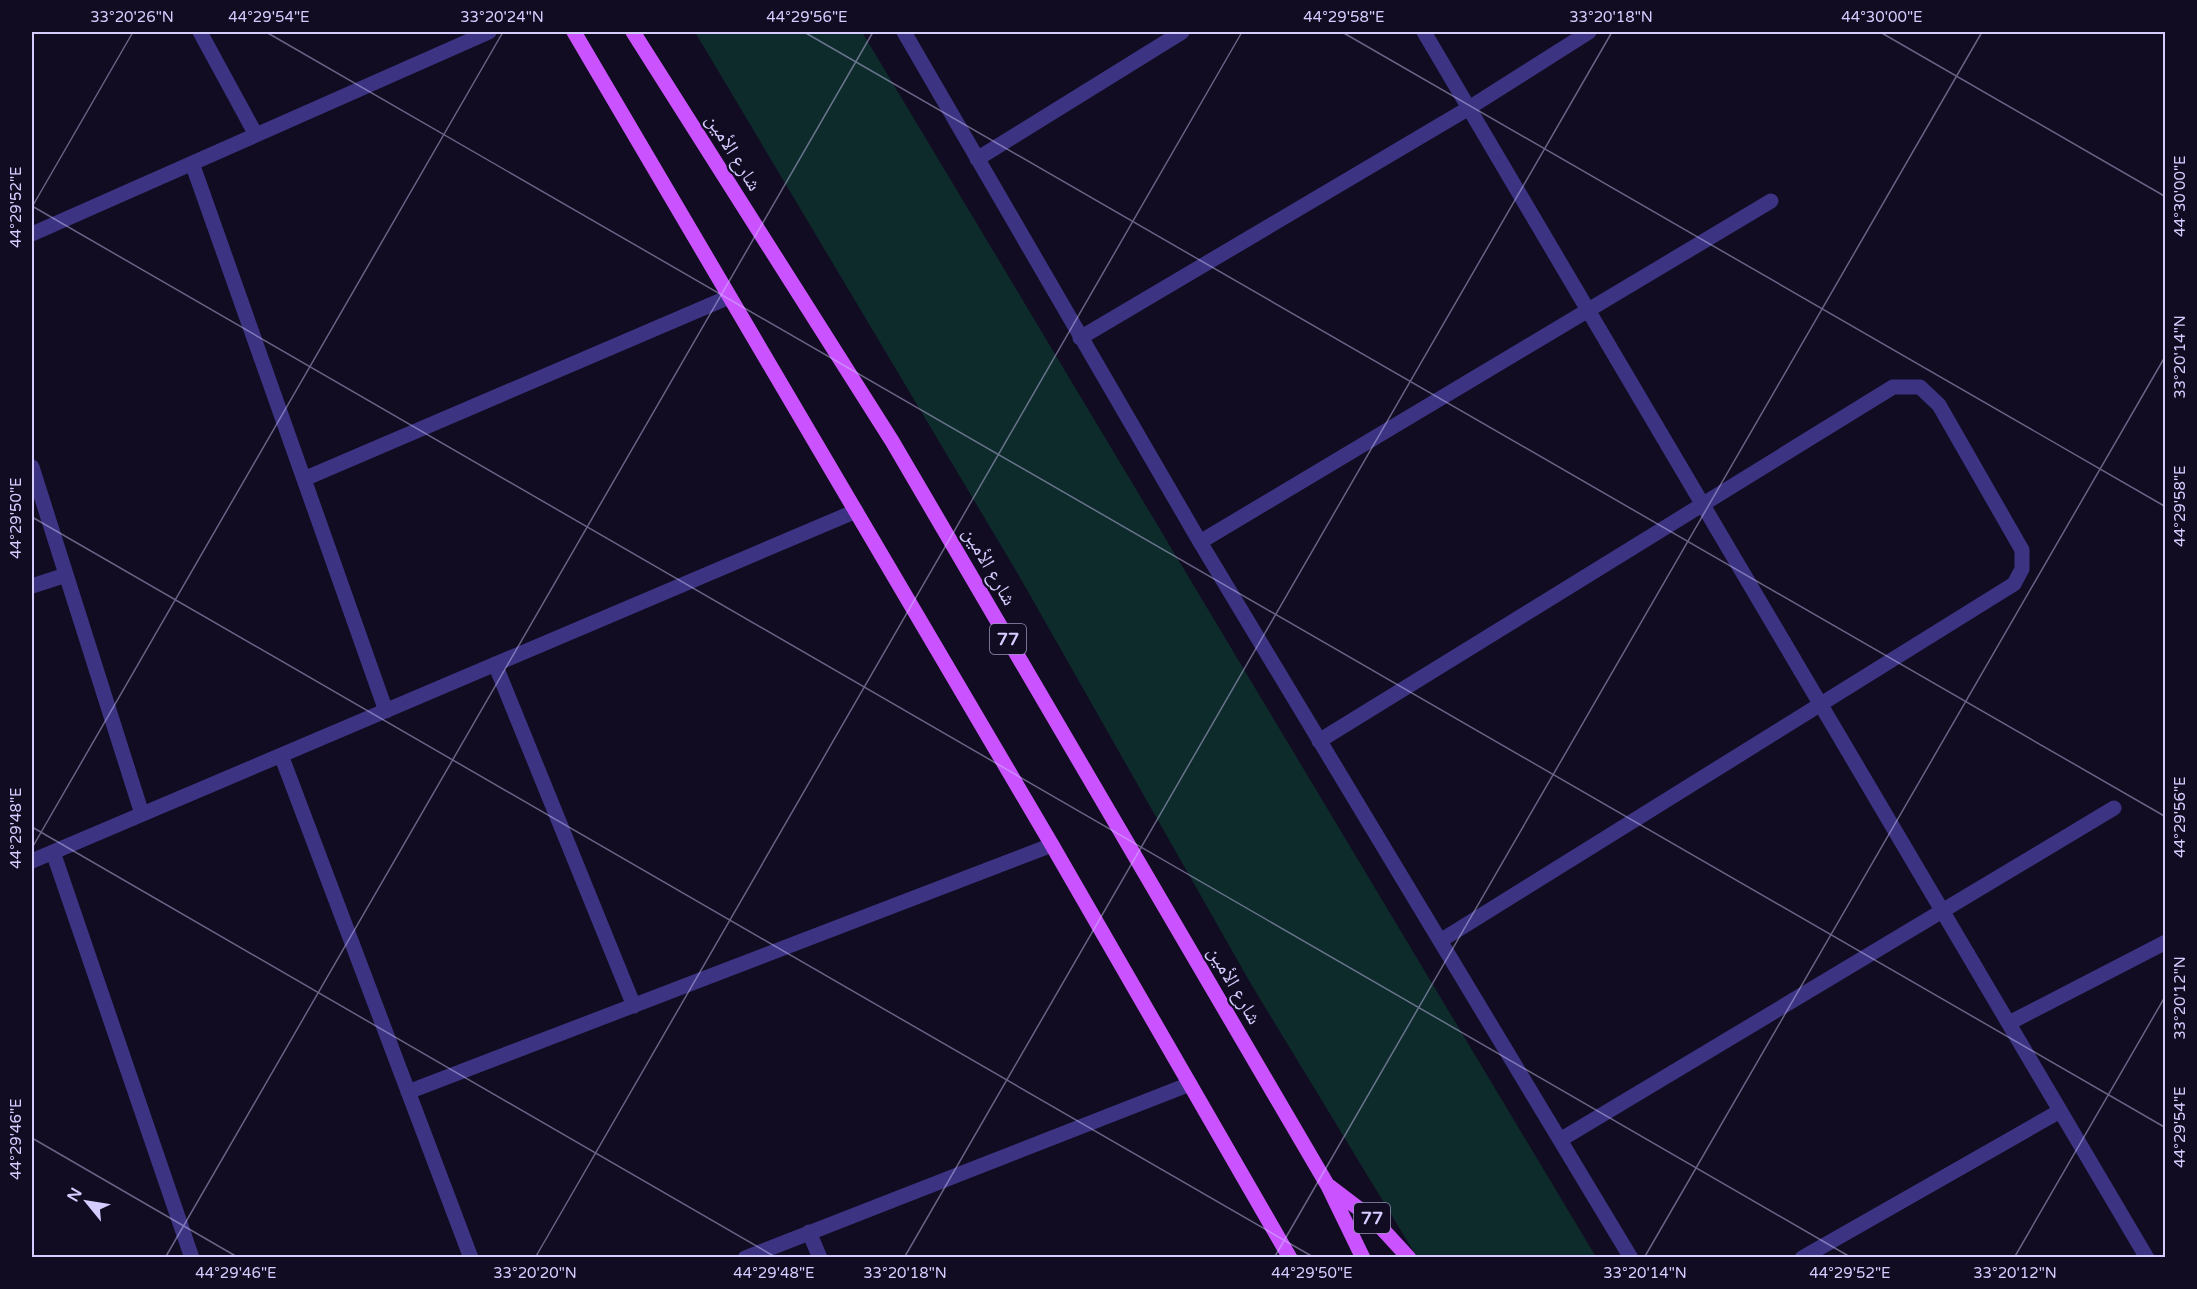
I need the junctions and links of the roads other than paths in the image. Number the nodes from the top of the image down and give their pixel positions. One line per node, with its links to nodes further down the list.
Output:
1 (200, 32): 10 (street)
2 (489, 32): 10 (street)
3 (574, 32): 15 (main road)
4 (633, 32): 44 (main road, شارع الأمين / 77)
5 (904, 32): 11 (street)
6 (1182, 32): 11 (street)
7 (1424, 32): 9 (street)
8 (1589, 32): 9 (street)
9 (1469, 108): 16 (street); 17 (street)
10 (256, 135): 12 (street)
11 (977, 159): 17 (street)
12 (192, 163): 14 (street); 19 (street)
13 (1771, 201): 16 (street)
14 (32, 234)
15 (729, 297): 19 (street); 21 (main road)
16 (1589, 311): 20 (street); 22 (street)
17 (1080, 339): 22 (street)
18 (32, 467): 23 (street)
19 (304, 479): 27 (street)
20 (1703, 505): 26 (street); 26 (street); 28 (street)
21 (856, 511): 25 (street); 32 (main road)
22 (1200, 542): 28 (street)
23 (66, 575): 24 (street); 31 (street)
24 (32, 586)
25 (495, 664): 27 (street); 38 (street)
26 (1821, 706): 35 (street); 36 (street)
27 (386, 711): 29 (street)
28 (1320, 741): 36 (street)
29 (281, 755): 31 (street); 41 (street)
30 (2114, 808): 35 (street)
31 (142, 814): 33 (street)
32 (1052, 845): 38 (street); 40 (main road)
33 (53, 852): 34 (street); 46 (street)
34 (32, 861)
35 (1943, 912): 39 (street); 43 (street)
36 (1440, 940): 43 (street)
37 (2166, 942): 39 (street)
38 (634, 1006): 41 (street)
39 (2009, 1023): 42 (street)
40 (1190, 1084): 45 (street); 50 (main road)
41 (408, 1092): 47 (street)
42 (2060, 1111): 54 (street); 55 (street)
43 (1560, 1140): 53 (street)
44 (1328, 1186): 51 (main road, شارع الأمين / 77); 52 (main road, 77)
45 (809, 1233): 48 (street); 49 (street)
46 (192, 1257)
47 (471, 1257)
48 (745, 1257)
49 (820, 1257)
50 (1290, 1257)
51 (1363, 1257)
52 (1409, 1257)
53 (1630, 1257)
54 (1802, 1257)
55 (2147, 1257)

